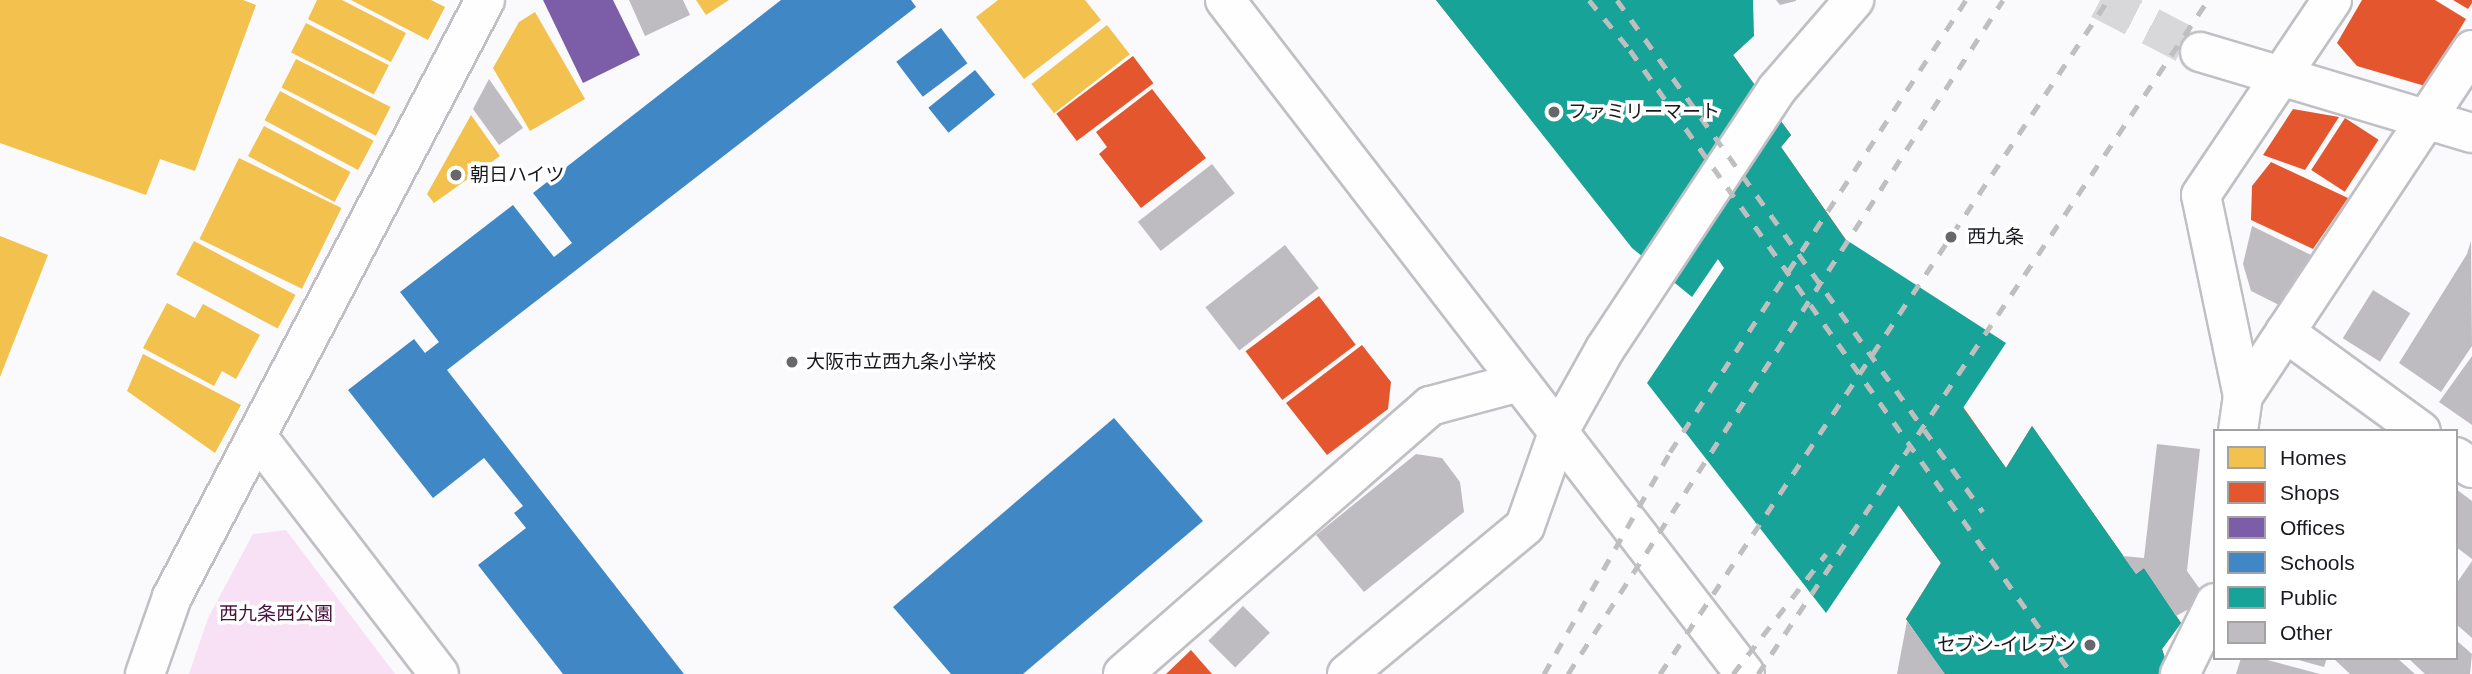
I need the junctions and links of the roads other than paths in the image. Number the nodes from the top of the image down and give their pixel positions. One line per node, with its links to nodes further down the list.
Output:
1 (485, 0): 15 (street)
2 (1225, 0): 11 (street)
3 (1854, 0): 14 (street)
4 (2332, 0): 7 (street)
5 (2472, 50): 8 (street)
6 (2200, 52): 7 (street)
7 (2281, 77): 8 (street); 12 (street)
8 (2427, 121): 9 (street); 10 (street)
9 (2472, 133)
10 (2285, 332): 12 (street); 13 (street)
11 (1516, 383): 14 (street); 19 (street)
12 (2240, 413)
13 (2418, 429)
14 (1558, 433): 20 (street); 21 (street)
15 (258, 438): 17 (street); 18 (street)
16 (2213, 607): 22 (street)
17 (145, 674)
18 (439, 674)
19 (1123, 674)
20 (1347, 674)
21 (1745, 674)
22 (2180, 674)

